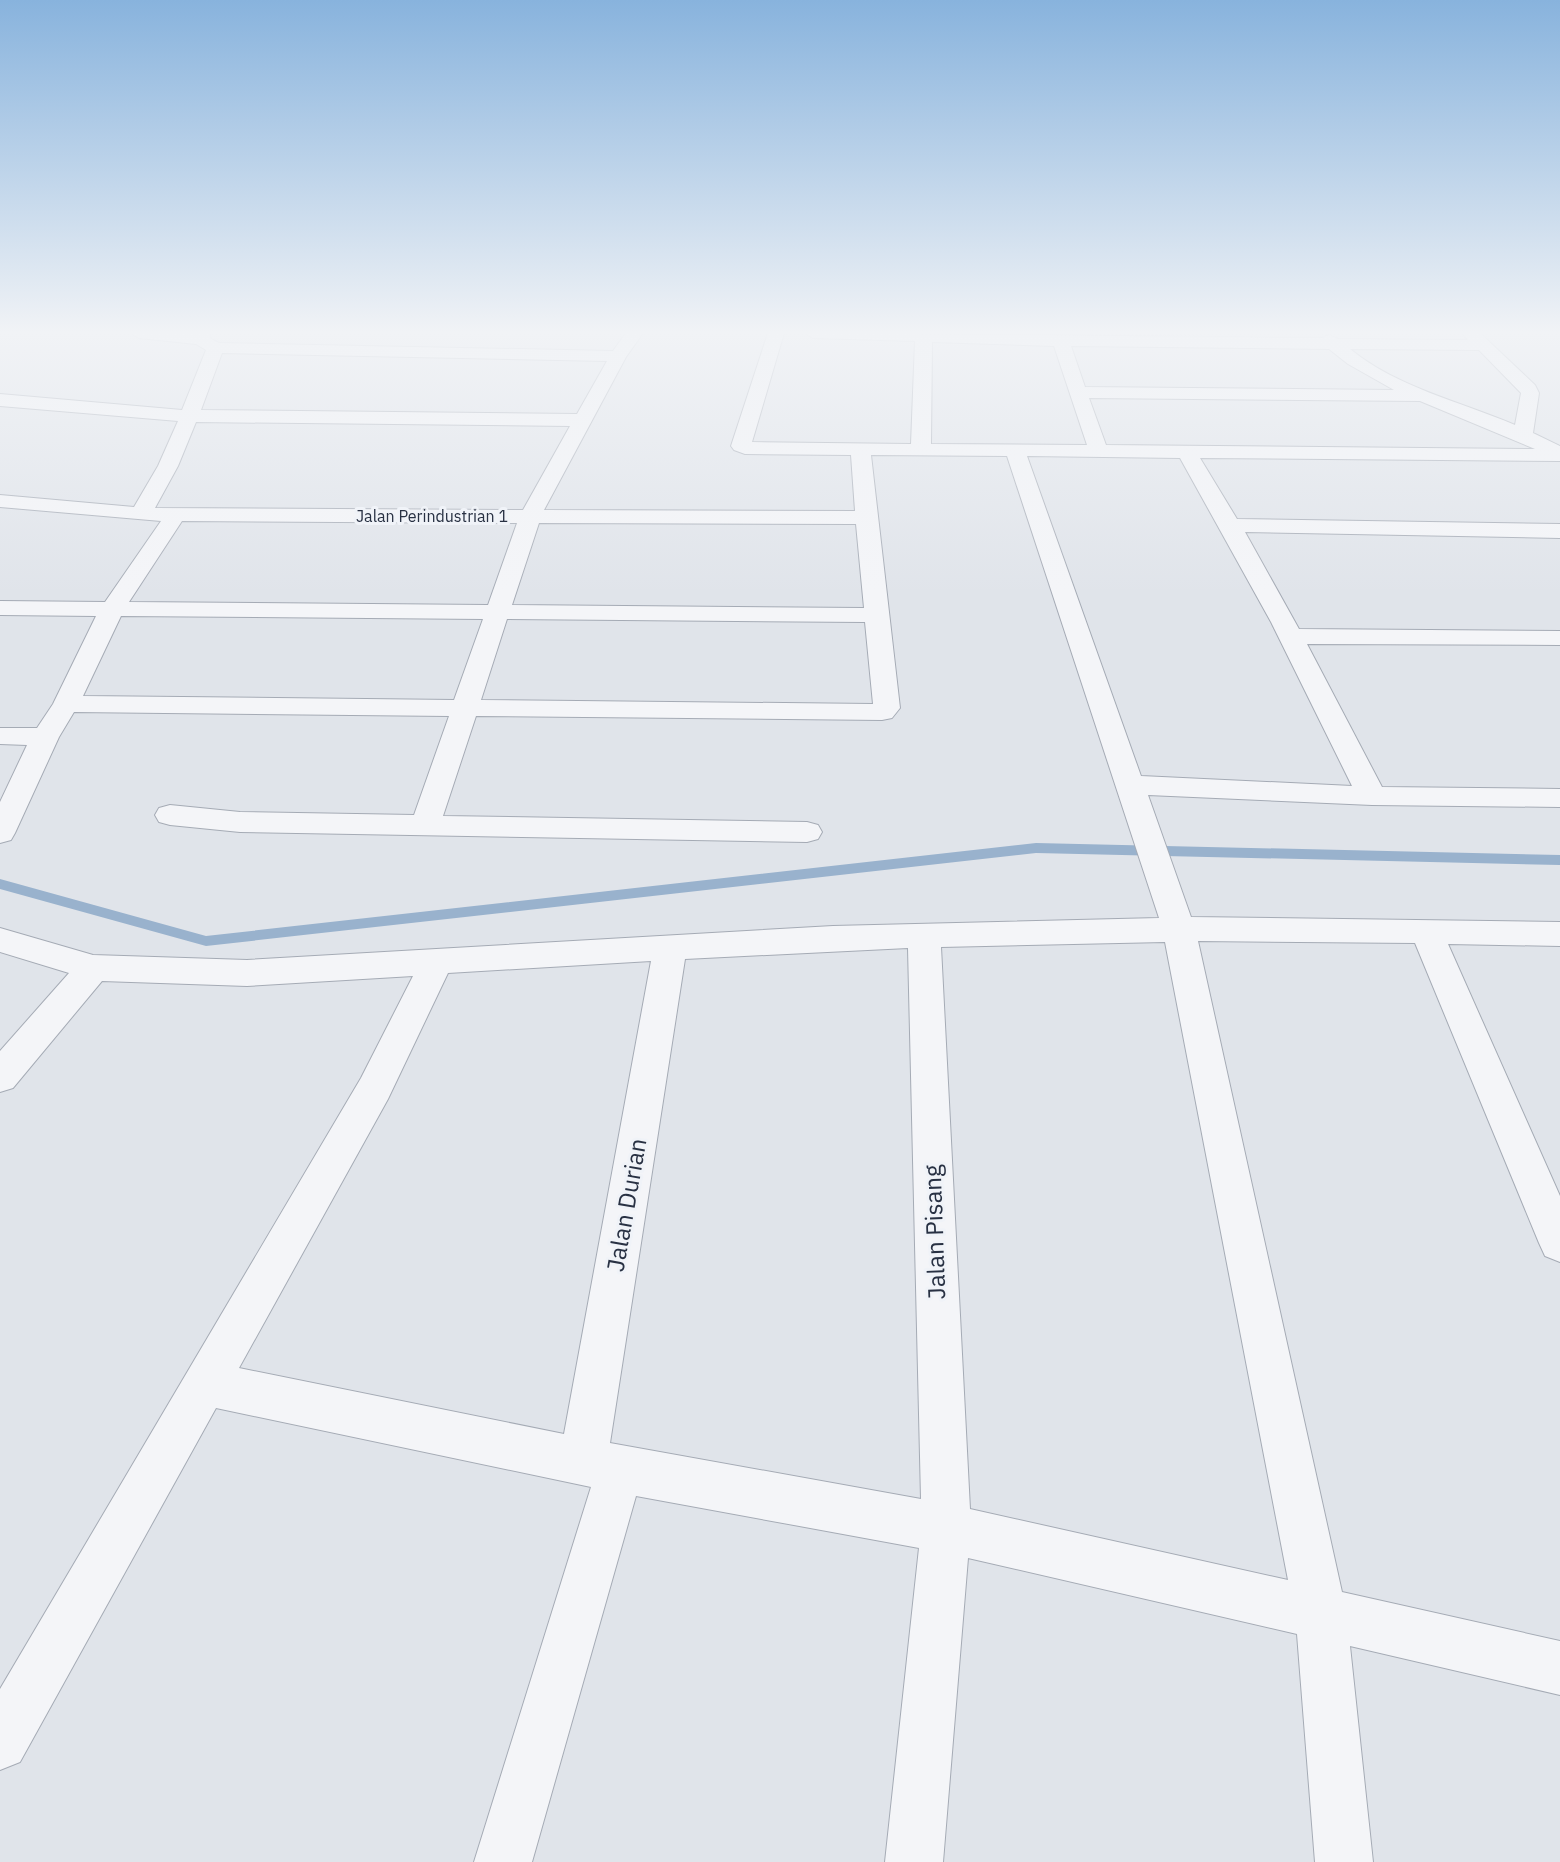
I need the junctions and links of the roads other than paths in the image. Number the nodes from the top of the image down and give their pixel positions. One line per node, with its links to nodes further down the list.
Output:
1 (188, 420): 17 (street)
2 (572, 420): 3 (street)
3 (583, 420): 19 (street)
4 (749, 420): 11 (street)
5 (922, 420): 10 (street)
6 (1088, 420): 12 (street)
7 (1486, 420): 9 (street)
8 (1525, 420): 9 (street)
9 (1523, 434): 15 (street)
10 (921, 449): 11 (street); 13 (street)
11 (861, 450): 20 (street)
12 (1098, 450): 13 (street); 14 (street)
13 (1015, 451): 33 (street)
14 (1187, 452): 15 (street); 21 (street)
15 (1560, 454)
16 (0, 501): 17 (street, Jalan Perindustrian 1)
17 (140, 514): 18 (street, Jalan Perindustrian 1)
18 (176, 514): 19 (street, Jalan Perindustrian 1); 24 (street)
19 (530, 516): 20 (street, Jalan Perindustrian 1); 25 (street)
20 (866, 518): 26 (street)
21 (1232, 525): 22 (street); 27 (street)
22 (1560, 531)
23 (0, 608): 24 (street)
24 (112, 609): 25 (street); 29 (street)
25 (496, 611): 26 (street); 30 (street)
26 (876, 615): 30 (street)
27 (1292, 636): 28 (street); 34 (street)
28 (1560, 638)
29 (66, 704): 30 (street); 32 (street)
30 (464, 710): 37 (street)
31 (0, 736): 32 (street)
32 (45, 737): 39 (street)
33 (1131, 785): 34 (street); 40 (street)
34 (1372, 796): 35 (street)
35 (1560, 798)
36 (170, 815): 37 (street)
37 (425, 826): 38 (street)
38 (807, 832)
39 (0, 833)
40 (1179, 929): 41 (street); 43 (street); 53 (street)
41 (1426, 931): 42 (street); 49 (street)
42 (1560, 933)
43 (924, 936): 45 (street); 52 (street, Jalan Pisang)
44 (0, 940): 47 (street)
45 (670, 947): 46 (street); 51 (street, Jalan Durian)
46 (437, 961): 47 (street); 50 (street)
47 (93, 968): 48 (street)
48 (0, 1077)
49 (1560, 1243)
50 (207, 1384): 51 (street); 55 (street)
51 (601, 1466): 52 (street); 56 (street, Jalan Durian)
52 (946, 1528): 53 (street); 57 (street, Jalan Pisang)
53 (1321, 1615): 54 (street); 58 (street)
54 (1560, 1668)
55 (0, 1742)
56 (503, 1862)
57 (914, 1862)
58 (1344, 1862)

